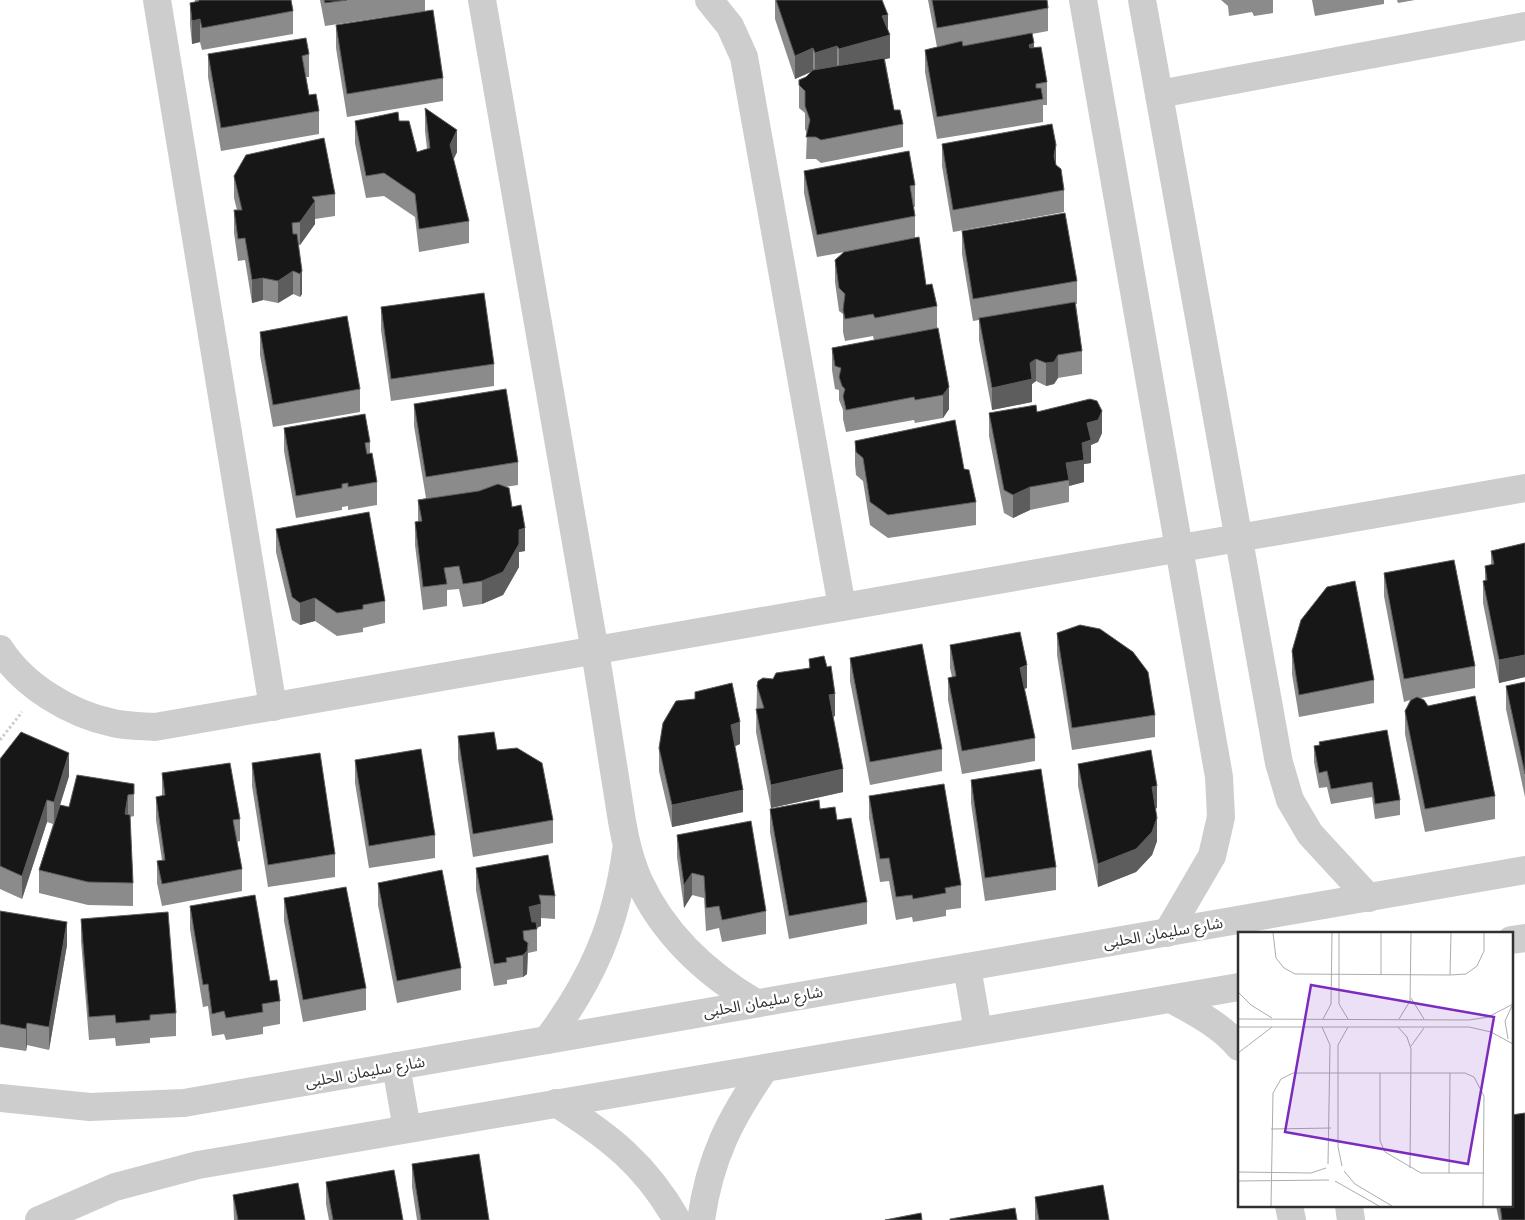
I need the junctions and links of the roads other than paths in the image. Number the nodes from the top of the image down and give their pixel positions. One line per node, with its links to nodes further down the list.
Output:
1 (157, 0): 14 (street)
2 (482, 0): 13 (street)
3 (709, 0): 11 (street)
4 (1083, 0): 10 (street)
5 (1142, 0): 7 (street)
6 (1525, 26): 7 (street)
7 (1159, 94): 9 (street)
8 (1525, 488): 9 (street)
9 (1238, 538): 10 (street); 17 (street)
10 (1179, 549): 11 (street); 18 (street)
11 (842, 607): 13 (street)
12 (0, 649): 14 (street)
13 (595, 650): 14 (street); 15 (street)
14 (273, 707)
15 (626, 849): 24 (street); 26 (street)
16 (1525, 870): 17 (street, شارع سليمان الحلبى)
17 (1369, 898): 18 (street, شارع سليمان الحلبى)
18 (1167, 933): 21 (street, شارع سليمان الحلبى)
19 (1525, 938): 20 (street)
20 (1512, 940)
21 (967, 968): 24 (street, شارع سليمان الحلبى); 25 (street)
22 (1238, 988): 23 (street)
23 (1171, 999): 25 (street); 27 (street)
24 (756, 1003): 26 (street, شارع سليمان الحلبى)
25 (978, 1031): 29 (street)
26 (546, 1040): 28 (street, شارع سليمان الحلبى)
27 (1238, 1046)
28 (396, 1066): 30 (street, شارع سليمان الحلبى); 32 (street)
29 (765, 1068): 31 (street); 35 (street)
30 (0, 1098)
31 (556, 1104): 32 (street); 34 (street)
32 (407, 1129): 33 (street)
33 (39, 1220)
34 (677, 1220)
35 (701, 1220)

